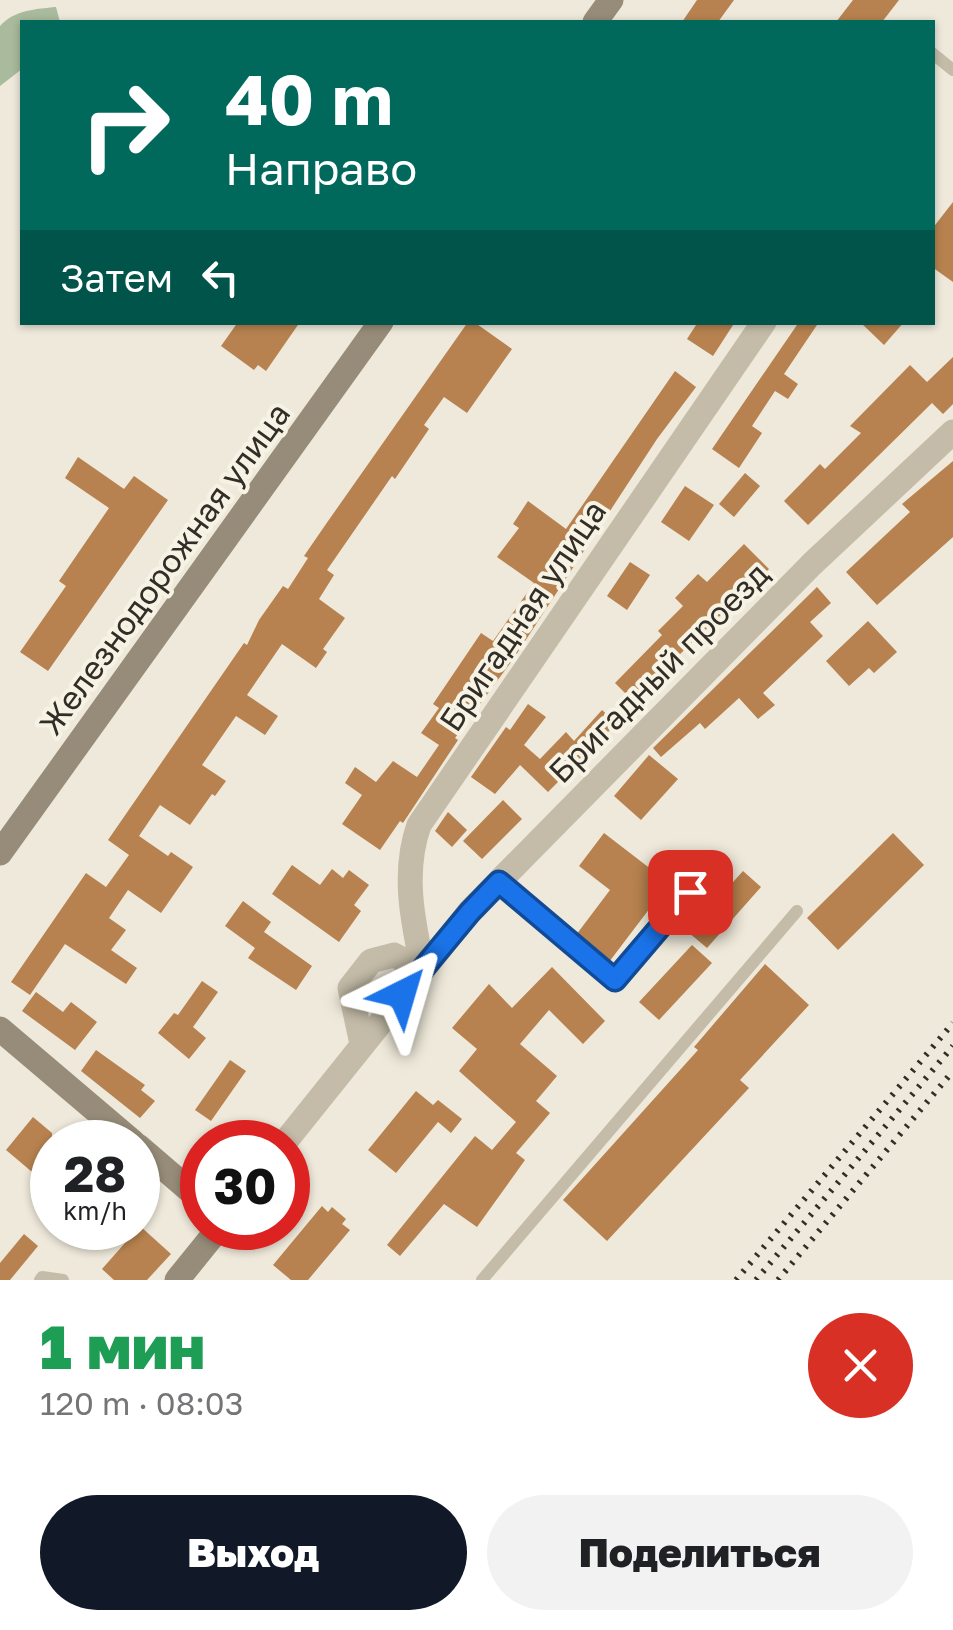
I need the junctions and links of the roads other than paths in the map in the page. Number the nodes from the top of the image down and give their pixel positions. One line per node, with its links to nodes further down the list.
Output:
1 (379, 325): 4 (street, Железнодорожная улица)
2 (762, 325): 8 (street, Бригадная улица)
3 (953, 432): 5 (street, Бригадный проезд)
4 (0, 853)
5 (499, 882): 6 (lane); 8 (street, Бригадный проезд)
6 (690, 892)
7 (797, 911): 19 (lane)
8 (423, 970): 10 (street); 10 (street)
9 (0, 1029): 11 (street)
10 (362, 1044): 12 (street)
11 (107, 1120)
12 (302, 1120)
13 (160, 1166): 14 (street)
14 (180, 1183)
15 (203, 1250): 16 (street)
16 (184, 1277)
17 (40, 1280): 18 (lane)
18 (63, 1280)
19 (482, 1280)

